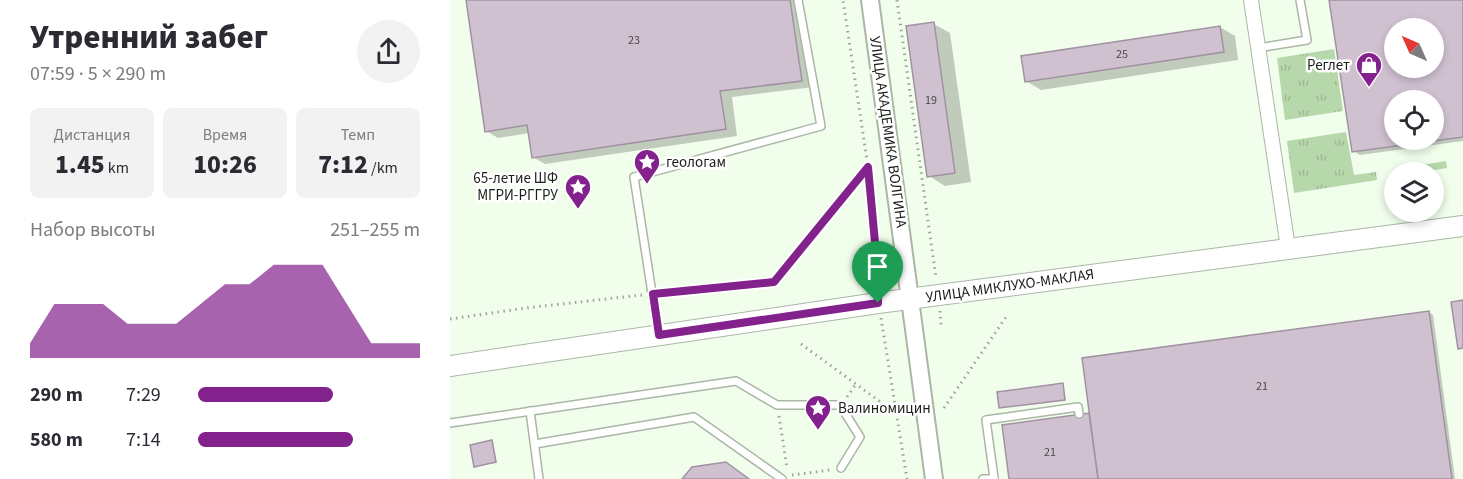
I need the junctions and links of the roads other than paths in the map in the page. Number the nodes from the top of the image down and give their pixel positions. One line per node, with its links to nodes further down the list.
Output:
1 (798, 0): 9 (lane)
2 (870, 0): 8 (street, УЛИЦА АКАДЕМИКА ВОЛГИНА)
3 (1251, 0): 5 (street)
4 (1300, 0): 5 (lane)
5 (1258, 48): 7 (street)
6 (1463, 226): 7 (main road, УЛИЦА МИКЛУХО-МАКЛАЯ)
7 (1288, 248): 8 (main road, УЛИЦА МИКЛУХО-МАКЛАЯ)
8 (910, 299): 9 (main road, УЛИЦА МИКЛУХО-МАКЛАЯ); 19 (street, УЛИЦА АКАДЕМИКА ВОЛГИНА)
9 (659, 335): 10 (main road, УЛИЦА МИКЛУХО-МАКЛАЯ)
10 (450, 366)
11 (530, 411): 13 (lane); 14 (lane); 15 (lane)
12 (1079, 414): 16 (lane)
13 (450, 423)
14 (535, 444): 17 (lane); 18 (lane)
15 (841, 468)
16 (994, 478): 20 (lane)
17 (539, 479)
18 (782, 479)
19 (934, 479)
20 (983, 479)

